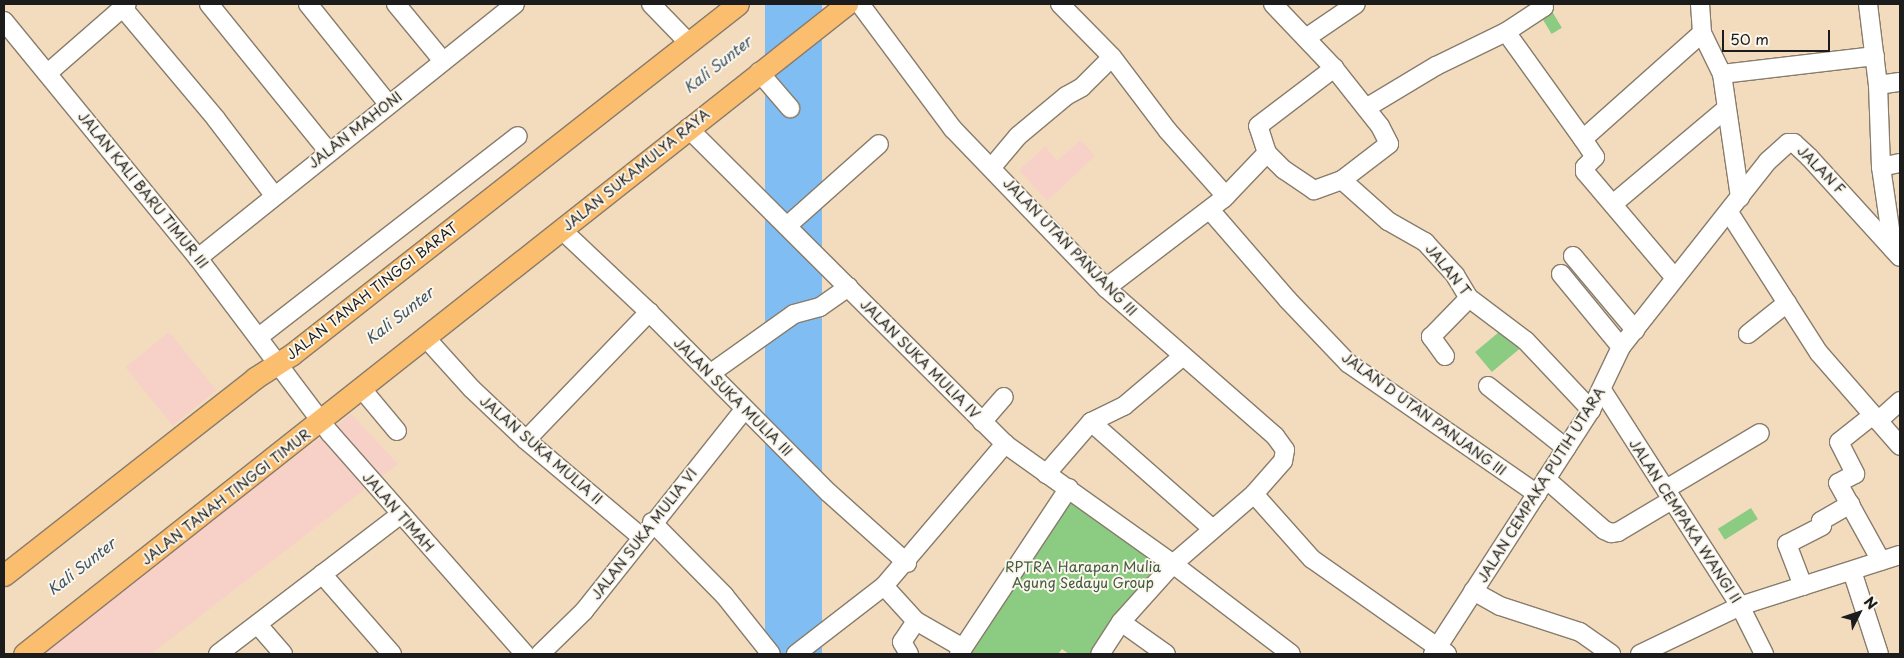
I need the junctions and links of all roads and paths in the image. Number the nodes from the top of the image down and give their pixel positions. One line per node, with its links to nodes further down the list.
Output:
1 (308, 4): 30 (street)
2 (396, 4): 23 (street)
3 (514, 4): 23 (street, JALAN MAHONI)
4 (651, 4): 20 (street)
5 (738, 4): 20 (main road, JALAN TANAH TINGGI BARAT)
6 (847, 4): 26 (main road, JALAN SUKAMULYA RAYA)
7 (860, 4): 41 (street, JALAN UTAN PANJANG III)
8 (1060, 4): 22 (street)
9 (1273, 4): 19 (street)
10 (1356, 4): 19 (street)
11 (1542, 4): 17 (street)
12 (1700, 4): 18 (street)
13 (1868, 4): 21 (street)
14 (125, 6): 25 (street); 44 (street)
15 (217, 7): 38 (street)
16 (4, 21): 25 (street, JALAN KALI BARU TIMUR III)
17 (1506, 32): 32 (street); 36 (street)
18 (1702, 33): 27 (street); 36 (street)
19 (1306, 38): 24 (street)
20 (688, 42): 69 (main road, JALAN TANAH TINGGI BARAT)
21 (1875, 56): 27 (street); 29 (street)
22 (1112, 57): 41 (street); 45 (street)
23 (443, 61): 30 (street, JALAN MAHONI)
24 (1334, 68): 32 (street); 39 (street)
25 (49, 72): 54 (street, JALAN KALI BARU TIMUR III)
26 (760, 72): 31 (street); 34 (main road, JALAN SUKAMULYA RAYA)
27 (1722, 74): 33 (street)
28 (1900, 82): 29 (street)
29 (1878, 85): 42 (street)
30 (388, 104): 38 (street, JALAN MAHONI)
31 (790, 108)
32 (1366, 108): 43 (street)
33 (1726, 109): 46 (street); 47 (street)
34 (688, 128): 50 (street, JALAN SUKA MULIA IV); 51 (main road, JALAN SUKAMULYA RAYA)
35 (518, 136): 64 (street)
36 (1583, 139): 47 (street)
37 (878, 144): 50 (street)
38 (328, 151): 44 (street, JALAN MAHONI)
39 (1267, 153): 43 (street); 45 (street)
40 (1900, 163): 42 (street)
41 (992, 167): 58 (street, JALAN UTAN PANJANG III)
42 (1881, 167): 52 (street)
43 (1342, 180): 59 (street, JALAN T)
44 (274, 195): 54 (street, JALAN MAHONI)
45 (1226, 196): 48 (street)
46 (1740, 198): 49 (street, JALAN CEMPAKA PUTIH UTARA); 52 (street, JALAN F)
47 (1613, 204): 56 (street)
48 (1210, 210): 58 (street); 92 (street, JALAN D UTAN PANJANG III)
49 (1730, 214): 56 (street, JALAN CEMPAKA PUTIH UTARA); 60 (street)
50 (787, 226): 57 (street, JALAN SUKA MULIA IV)
51 (562, 230): 61 (street, JALAN SUKA MULIA III); 65 (main road, JALAN SUKAMULYA RAYA)
52 (1897, 253)
53 (1573, 256): 62 (street)
54 (198, 258): 64 (street, JALAN KALI BARU TIMUR III)
55 (1561, 274): 66 (street)
56 (1675, 278): 62 (street, JALAN CEMPAKA PUTIH UTARA)
57 (849, 287): 70 (street); 80 (street, JALAN SUKA MULIA IV)
58 (1106, 288): 68 (street, JALAN UTAN PANJANG III)
59 (1469, 298): 67 (street); 77 (street, JALAN T)
60 (1787, 303): 63 (street); 79 (street)
61 (648, 312): 70 (street, JALAN SUKA MULIA III); 84 (street)
62 (1635, 330): 66 (street, JALAN CEMPAKA PUTIH UTARA)
63 (1748, 334)
64 (260, 336): 69 (street, JALAN KALI BARU TIMUR III)
65 (425, 337): 72 (main road, JALAN TANAH TINGGI TIMUR); 84 (street, JALAN SUKA MULIA II)
66 (1622, 346): 73 (street, JALAN CEMPAKA PUTIH UTARA)
67 (1445, 356)
68 (1182, 357): 81 (street); 91 (street, JALAN UTAN PANJANG III)
69 (283, 370): 78 (street, JALAN TIMAH); 105 (main road, JALAN TANAH TINGGI BARAT)
70 (710, 373): 76 (street, JALAN SUKA MULIA III)
71 (1488, 386): 87 (street)
72 (361, 388): 78 (main road, JALAN TANAH TINGGI TIMUR); 82 (street)
73 (1602, 390): 77 (street, JALAN CEMPAKA PUTIH UTARA); 93 (street, JALAN CEMPAKA WANGI II)
74 (1004, 397): 80 (street)
75 (1900, 401): 79 (street)
76 (744, 410): 96 (street, JALAN SUKA MULIA VI); 101 (street, JALAN SUKA MULIA III)
77 (1591, 410): 87 (street, JALAN CEMPAKA PUTIH UTARA)
78 (316, 415): 95 (street, JALAN TIMAH); 116 (main road, JALAN TANAH TINGGI TIMUR)
79 (1876, 418): 86 (street); 94 (street)
80 (982, 422): 85 (street, JALAN SUKA MULIA IV)
81 (1091, 422): 88 (street); 97 (street)
82 (397, 431)
83 (1760, 433): 93 (street)
84 (526, 440): 98 (street, JALAN SUKA MULIA II)
85 (1005, 444): 88 (street, JALAN SUKA MULIA IV); 101 (street)
86 (1900, 446)
87 (1566, 448): 89 (street, JALAN CEMPAKA PUTIH UTARA)
88 (1046, 474): 90 (street, JALAN SUKA MULIA IV)
89 (1546, 479): 92 (street, JALAN CEMPAKA PUTIH UTARA); 93 (street)
90 (1069, 488): 102 (street, JALAN SUKA MULIA IV); 113 (street)
91 (1254, 494): 97 (street); 114 (street)
92 (1537, 494): 108 (street, JALAN CEMPAKA PUTIH UTARA)
93 (1669, 494): 109 (street, JALAN CEMPAKA WANGI II)
94 (1850, 504): 100 (street); 107 (street)
95 (400, 515): 104 (street); 120 (street, JALAN TIMAH)
96 (652, 522): 98 (street, JALAN SUKA MULIA VI); 122 (street)
97 (1213, 529): 102 (street)
98 (640, 536): 121 (street, JALAN SUKA MULIA VI)
99 (1900, 554): 100 (street)
100 (1882, 561): 103 (street)
101 (907, 563): 106 (street)
102 (1173, 564): 111 (street); 127 (street, JALAN SUKA MULIA IV)
103 (1852, 571): 107 (street); 115 (street)
104 (322, 574): 112 (street); 119 (street)
105 (4, 575)
106 (884, 586): 110 (street); 123 (street)
107 (1803, 586): 109 (street)
108 (1473, 591): 114 (street, JALAN CEMPAKA PUTIH UTARA); 128 (street)
109 (1740, 606): 129 (street); 130 (street, JALAN CEMPAKA WANGI II)
110 (916, 621): 113 (street); 124 (street)
111 (1121, 622): 125 (street); 126 (street)
112 (258, 625): 117 (street); 118 (street)
113 (961, 651)
114 (1440, 652)
115 (1878, 653)
116 (24, 654)
117 (218, 654)
118 (283, 654)
119 (392, 654)
120 (525, 654)
121 (540, 654)
122 (771, 654)
123 (796, 654)
124 (909, 654)
125 (1100, 654)
126 (1166, 654)
127 (1291, 654)
128 (1611, 654)
129 (1640, 654)
130 (1764, 654)

